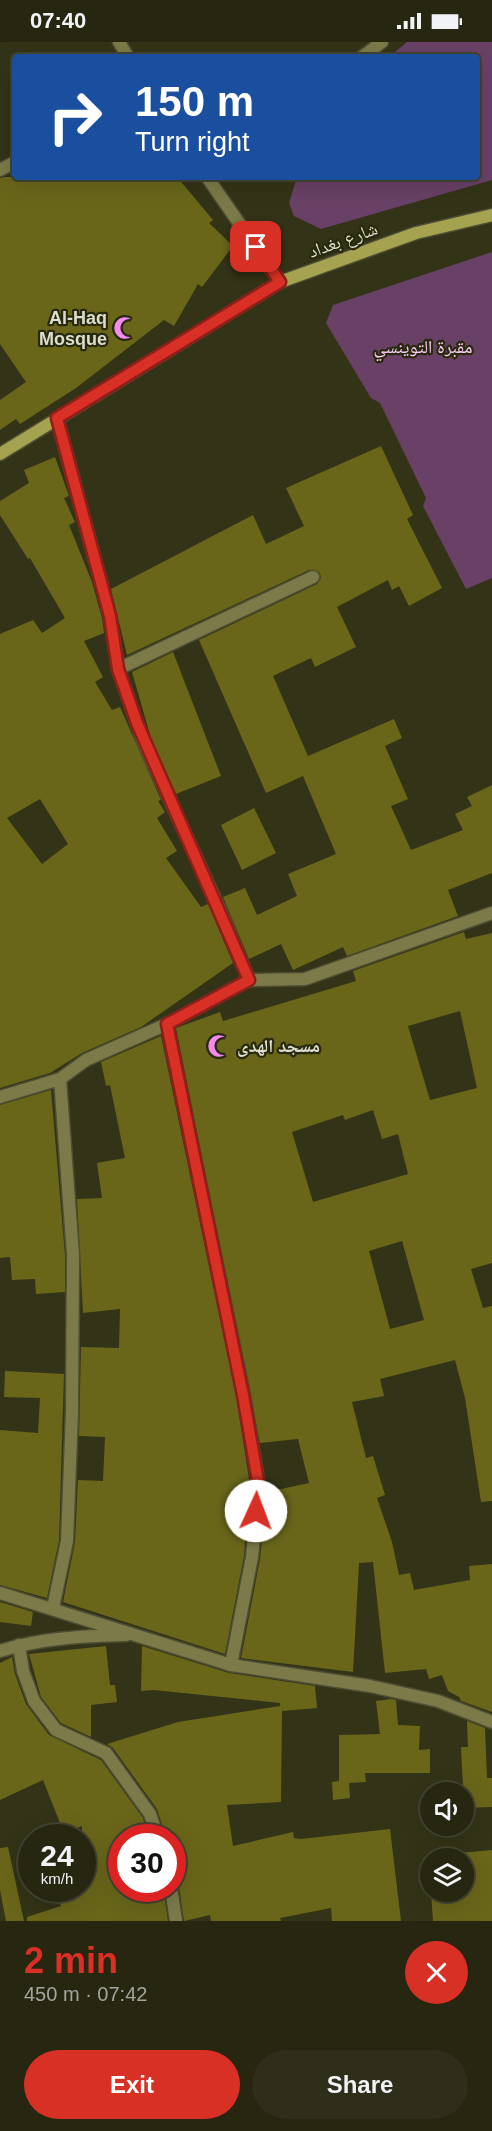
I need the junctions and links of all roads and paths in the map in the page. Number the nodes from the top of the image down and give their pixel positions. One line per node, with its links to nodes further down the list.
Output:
1 (382, 42): 2 (street)
2 (366, 54)
3 (209, 180): 7 (street)
4 (492, 209): 6 (main road)
5 (492, 215): 6 (main road, شارع بغداد)
6 (466, 221): 7 (main road, شارع بغداد)
7 (280, 282): 8 (main road, شارع بغداد)
8 (57, 418): 9 (main road, شارع بغداد); 11 (street)
9 (0, 454)
10 (313, 577): 11 (street)
11 (118, 669): 13 (street)
12 (492, 912): 13 (street)
13 (249, 980): 14 (street)
14 (167, 1024): 15 (street); 22 (street)
15 (60, 1079): 16 (street); 18 (street)
16 (0, 1097)
17 (0, 1593): 18 (street)
18 (53, 1608): 19 (street)
19 (136, 1635): 20 (street); 22 (street)
20 (19, 1645): 21 (street); 24 (street)
21 (0, 1651)
22 (231, 1665): 23 (street)
23 (492, 1722)
24 (153, 1824)
25 (173, 1902): 26 (street)
26 (176, 1921)

